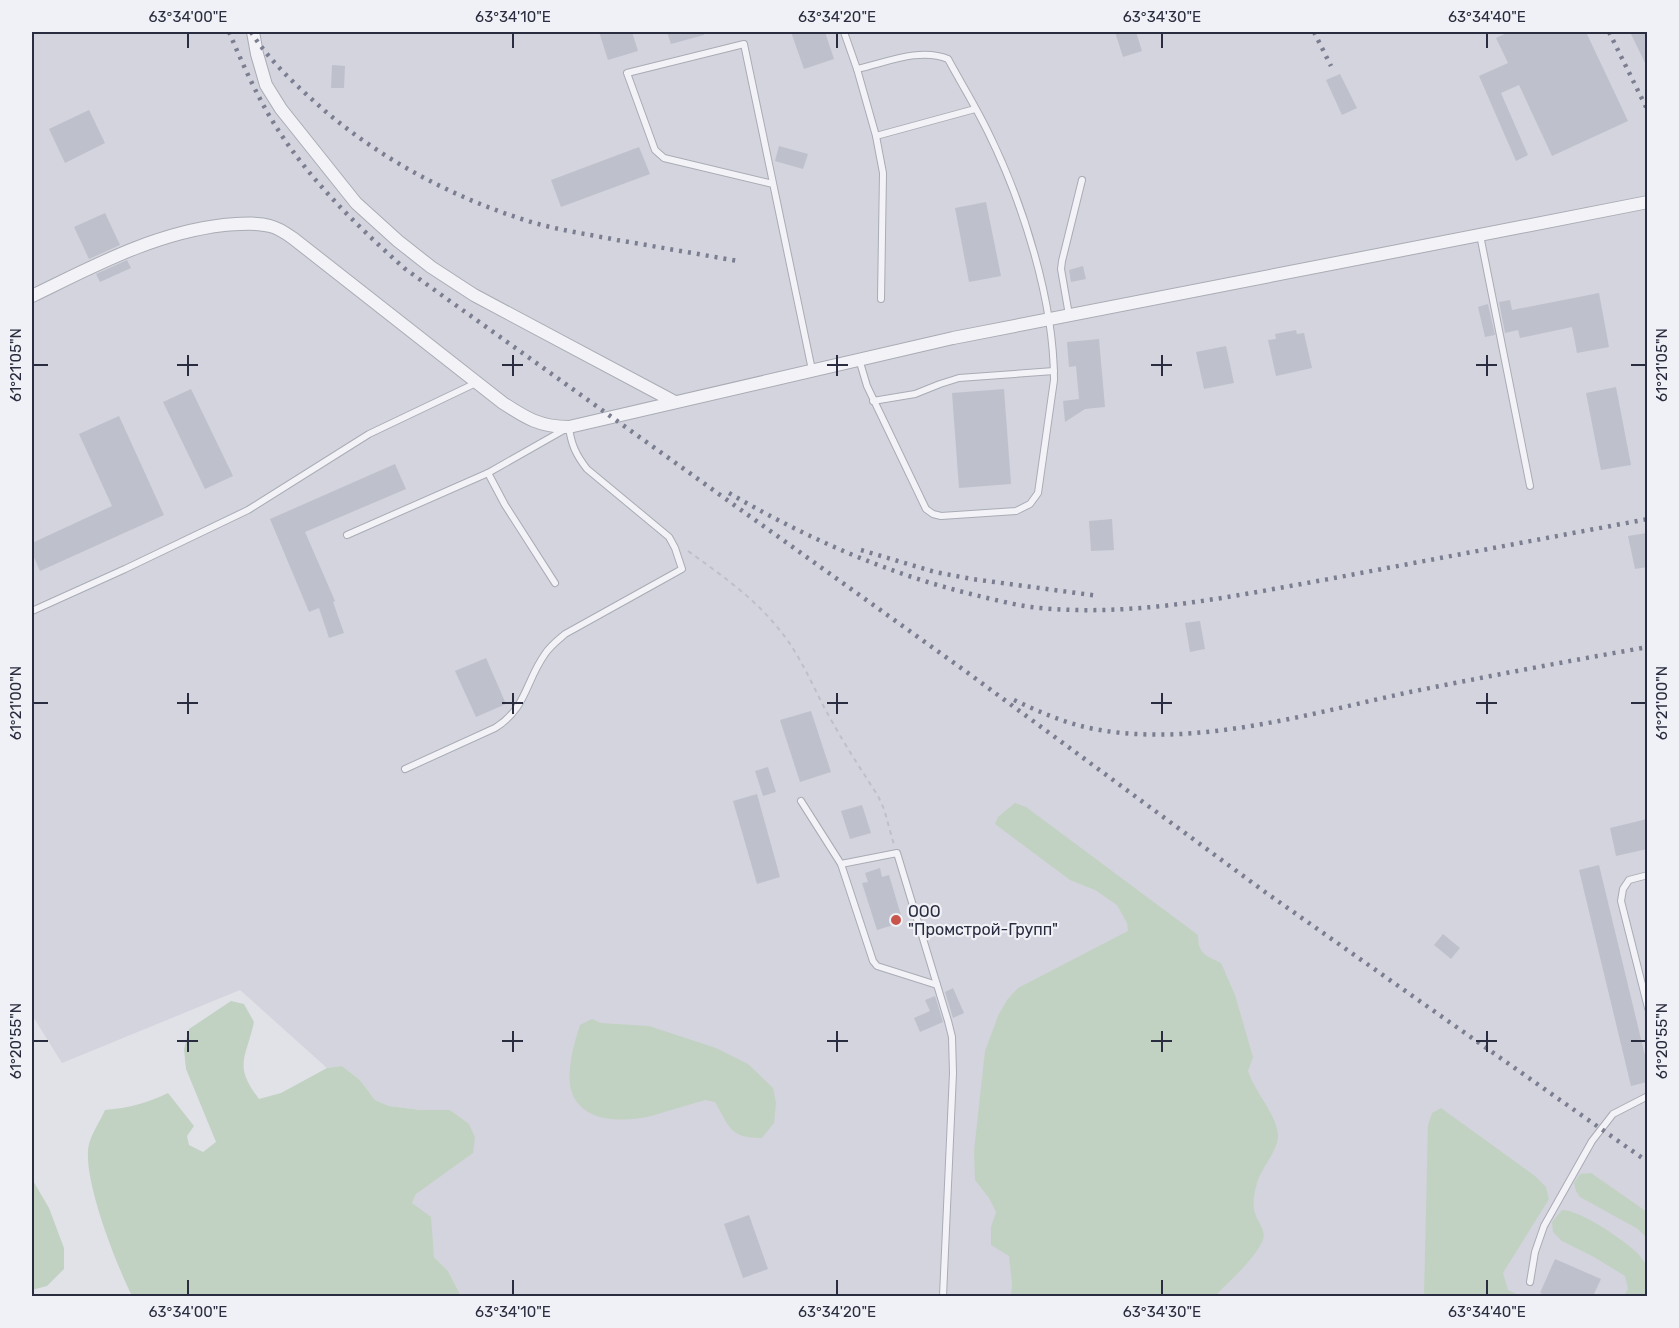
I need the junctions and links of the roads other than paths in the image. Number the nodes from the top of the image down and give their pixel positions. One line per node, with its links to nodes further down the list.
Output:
1 (253, 32): 18 (street)
2 (844, 32): 3 (lane)
3 (857, 69): 4 (lane); 5 (lane)
4 (975, 109): 5 (lane); 13 (lane)
5 (876, 136): 11 (lane)
6 (1082, 180): 12 (lane)
7 (773, 184): 7 (lane); 15 (lane)
8 (1647, 202): 9 (street)
9 (1480, 235): 12 (street); 22 (lane)
10 (32, 296): 17 (street)
11 (881, 299)
12 (1069, 315): 13 (street)
13 (1049, 319): 14 (street); 16 (lane)
14 (859, 359): 15 (street); 19 (lane)
15 (812, 370): 18 (street)
16 (1054, 371): 19 (lane); 19 (lane)
17 (476, 383): 20 (street); 25 (lane)
18 (673, 401): 20 (street)
19 (873, 401)
20 (568, 427): 21 (lane); 26 (lane)
21 (488, 473): 23 (lane); 24 (lane)
22 (1530, 486)
23 (347, 535)
24 (555, 583)
25 (32, 611)
26 (405, 769)
27 (801, 801): 28 (lane)
28 (841, 864): 30 (lane); 30 (lane)
29 (1647, 875): 31 (lane)
30 (937, 985): 34 (lane)
31 (1647, 1008)
32 (1647, 1096): 33 (lane)
33 (1530, 1282)
34 (943, 1296)

